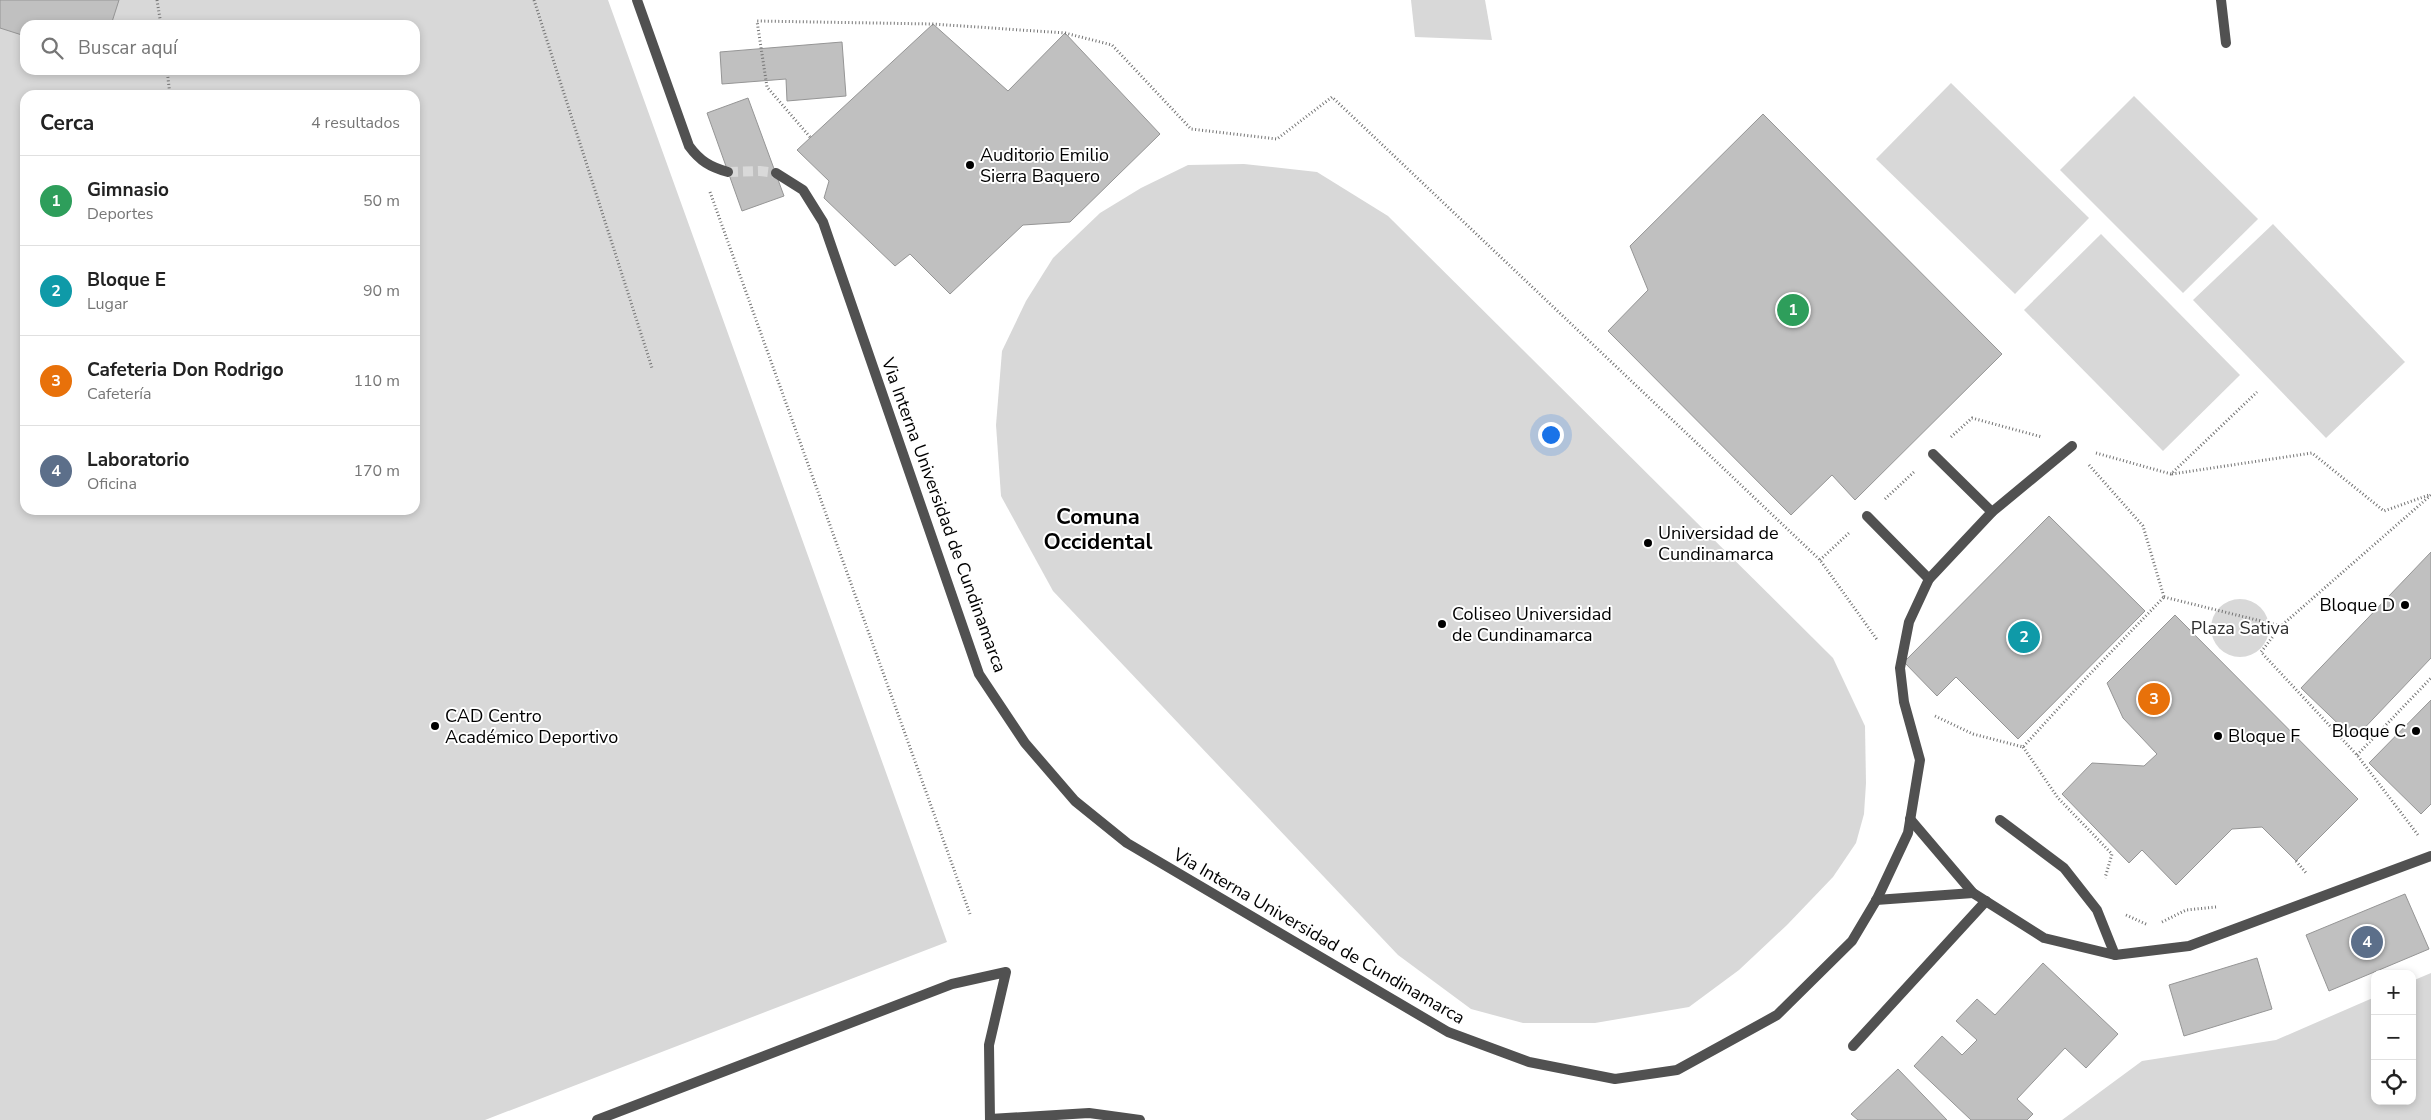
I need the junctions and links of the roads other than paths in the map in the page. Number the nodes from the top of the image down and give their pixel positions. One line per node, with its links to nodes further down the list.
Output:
1 (637, 0): 4 (street)
2 (2221, 0): 3 (street)
3 (2226, 43)
4 (728, 172)
5 (776, 173): 15 (street, Via Interna Universidad de Cundinamarca)
6 (2072, 446): 8 (street, Via Interna Universidad de Cundinamarca)
7 (1933, 454): 8 (street)
8 (1992, 512): 10 (street, Via Interna Universidad de Cundinamarca)
9 (1866, 516): 10 (street)
10 (1929, 578): 11 (street, Via Interna Universidad de Cundinamarca)
11 (1910, 819): 14 (street); 15 (street, Via Interna Universidad de Cundinamarca)
12 (2000, 820): 17 (street)
13 (2431, 856): 17 (street)
14 (1973, 893): 15 (street); 16 (street)
15 (1876, 900)
16 (1986, 901): 17 (street); 18 (street)
17 (2115, 955)
18 (1853, 1046)
19 (990, 1119): 20 (street); 21 (street)
20 (597, 1120)
21 (1140, 1120)

